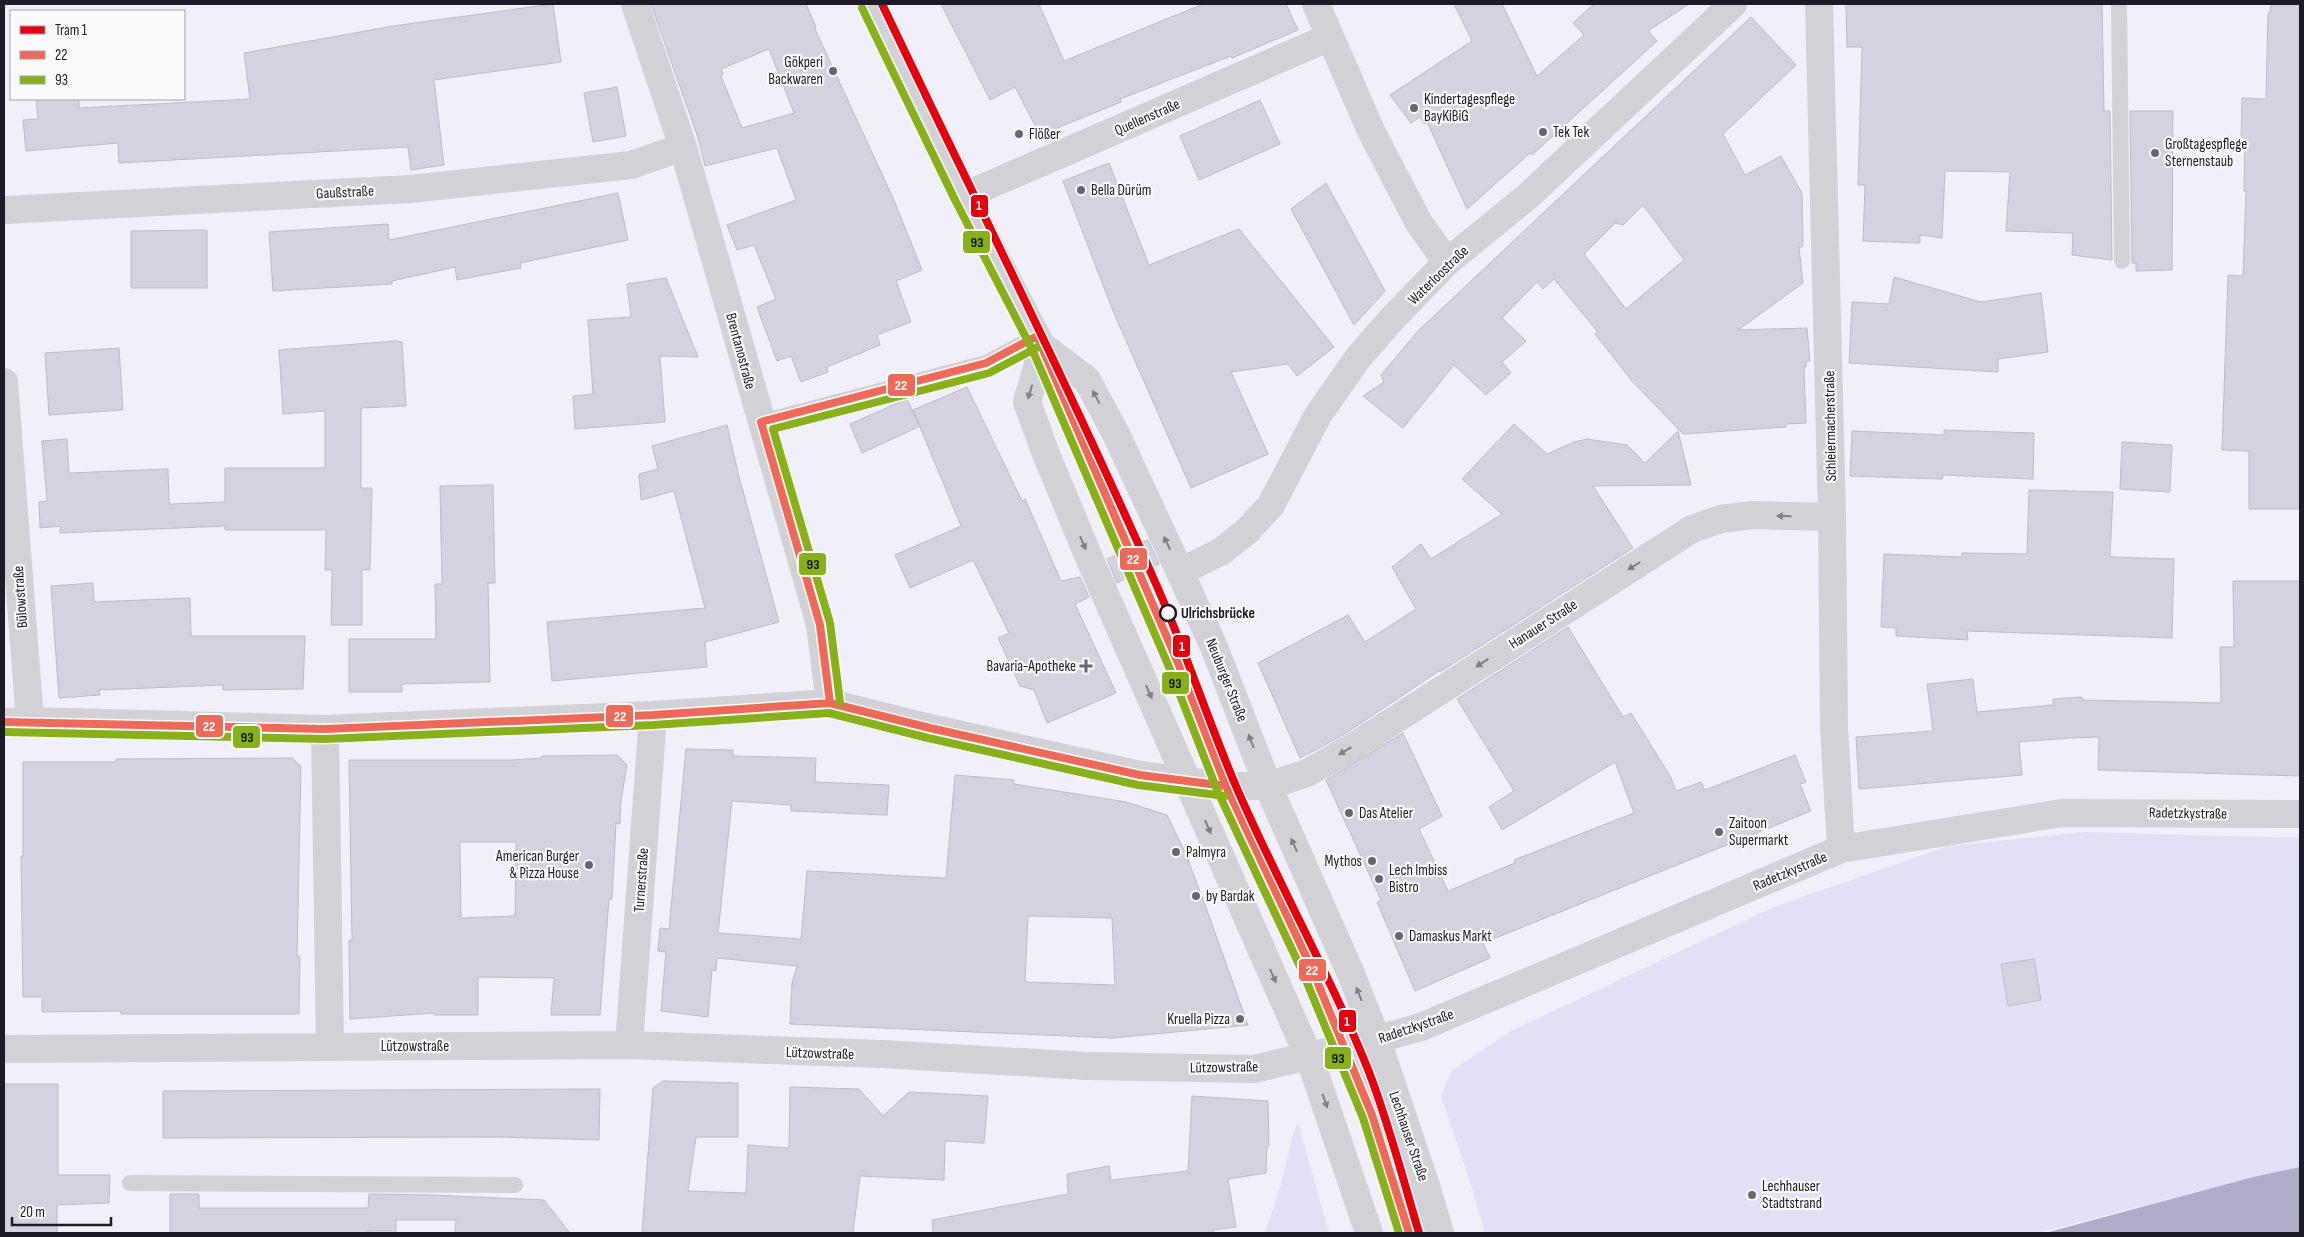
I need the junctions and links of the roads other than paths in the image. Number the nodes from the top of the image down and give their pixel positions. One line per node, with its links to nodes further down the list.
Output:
1 (634, 4): 8 (street, Brentanostraße)
2 (871, 4): 9 (street, Neuburger Straße)
3 (1316, 4): 7 (street)
4 (1733, 4): 12 (street, Waterloostraße)
5 (1819, 4): 16 (street, Schleiermacherstraße)
6 (2120, 4): 11 (lane)
7 (1330, 37): 9 (street, Quellenstraße); 12 (street)
8 (683, 147): 10 (street, Gaußstraße); 15 (street, Brentanostraße)
9 (964, 196): 13 (street, Neuburger Straße)
10 (4, 210)
11 (2122, 261)
12 (1447, 262): 17 (street, Waterloostraße)
13 (1039, 341): 15 (lane); 17 (street, Neuburger Straße, one-way to 13); 22 (street, one-way to 22); 23 (lane)
14 (4, 382): 20 (street, Bülowstraße)
15 (761, 422): 18 (street, Brentanostraße)
16 (1832, 517): 24 (street, Hanauer Straße, one-way to 24); 26 (street, Schleiermacherstraße)
17 (1180, 572): 24 (street, Neuburger Straße, one-way to 17)
18 (830, 703): 19 (street, Hanauer Straße); 22 (street, Hanauer Straße)
19 (653, 715): 21 (street, Hanauer Straße); 28 (street, Turnerstraße)
20 (17, 722): 21 (street, Hanauer Straße)
21 (325, 728): 29 (street)
22 (1189, 782): 23 (street, Hanauer Straße); 32 (street, one-way to 32)
23 (1226, 786): 24 (street, Hanauer Straße); 30 (lane)
24 (1268, 786): 27 (street, Neuburger Straße, one-way to 24)
25 (2300, 814): 26 (street, Radetzkystraße)
26 (1841, 849): 27 (street, Radetzkystraße)
27 (1377, 1040): 30 (street, Radetzkystraße); 37 (street, Lechhauser Straße)
28 (629, 1045): 29 (street, Lützowstraße); 32 (street, Lützowstraße)
29 (330, 1046): 31 (street, Lützowstraße)
30 (1343, 1048): 32 (street, Radetzkystraße); 36 (lane)
31 (4, 1049)
32 (1308, 1056): 35 (street, one-way to 35)
33 (130, 1183): 34 (lane)
34 (515, 1185)
35 (1366, 1222)
36 (1409, 1233)
37 (1440, 1233)

